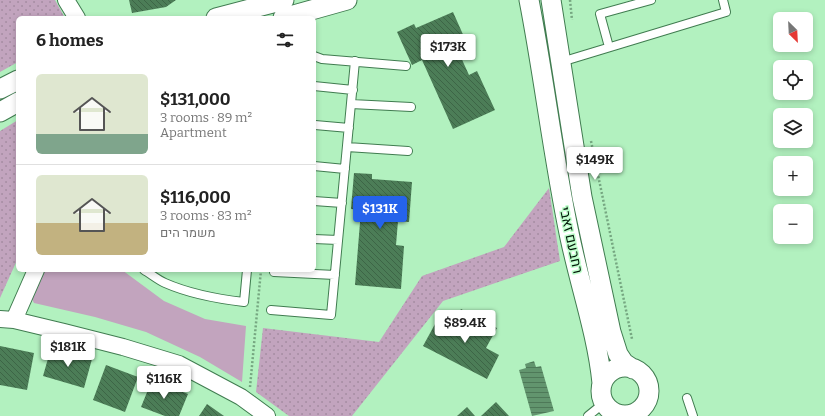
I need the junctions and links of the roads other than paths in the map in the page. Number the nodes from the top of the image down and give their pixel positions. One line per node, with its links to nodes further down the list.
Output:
1 (347, 0): 6 (street)
2 (529, 0): 39 (street, רחבעם זאבי)
3 (551, 0): 11 (street, רחבעם זאבי)
4 (652, 0): 8 (lane)
5 (723, 0): 8 (lane)
6 (289, 13): 7 (street)
7 (245, 16)
8 (609, 47): 11 (lane)
9 (316, 57): 10 (lane)
10 (355, 61): 12 (lane); 16 (lane)
11 (560, 62): 38 (street, רחבעם זאבי)
12 (406, 66)
13 (16, 81): 15 (street)
14 (316, 86): 16 (lane)
15 (0, 89)
16 (353, 90): 18 (lane)
17 (16, 103): 20 (street)
18 (351, 104): 19 (lane); 22 (lane)
19 (411, 107)
20 (0, 112)
21 (316, 125): 22 (lane)
22 (349, 128): 23 (lane)
23 (347, 147): 24 (lane); 26 (lane)
24 (408, 151)
25 (316, 166): 26 (lane)
26 (345, 169): 28 (lane)
27 (316, 200): 28 (lane)
28 (342, 203): 30 (lane)
29 (316, 238): 30 (lane)
30 (338, 240): 35 (lane)
31 (35, 272): 37 (street)
32 (147, 272): 33 (lane)
33 (247, 272)
34 (274, 272): 35 (lane)
35 (335, 275): 36 (lane)
36 (271, 310)
37 (7, 320): 43 (street)
38 (633, 369): 39 (street); 42 (street)
39 (602, 384): 41 (street)
40 (687, 398): 45 (lane)
41 (609, 410): 42 (street); 44 (lane)
42 (643, 410)
43 (267, 416)
44 (588, 416)
45 (693, 416)

